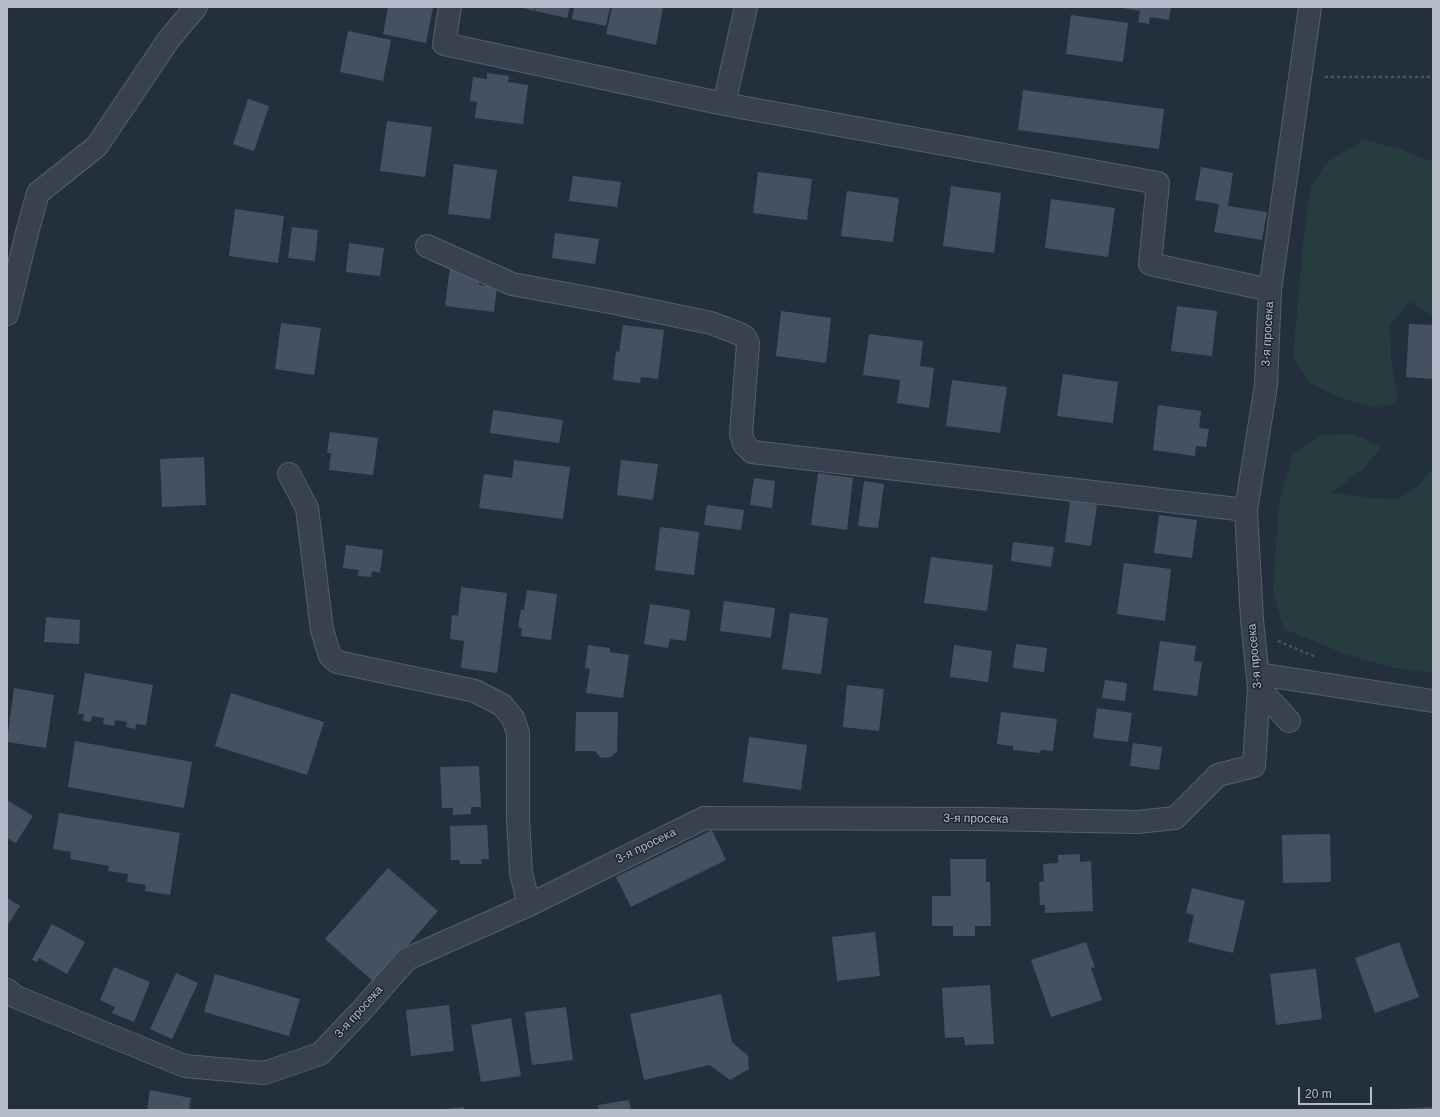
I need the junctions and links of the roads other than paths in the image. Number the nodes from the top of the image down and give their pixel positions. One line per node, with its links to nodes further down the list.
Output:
1 (196, 7): 7 (street)
2 (450, 7): 5 (street)
3 (746, 7): 5 (street)
4 (1310, 7): 8 (street, 3-я просека)
5 (724, 104): 8 (street)
6 (426, 246): 11 (street)
7 (13, 265): 9 (street)
8 (1270, 290): 11 (street, 3-я просека)
9 (7, 314)
10 (289, 474): 15 (street)
11 (1246, 510): 12 (street, 3-я просека)
12 (1258, 681): 13 (street); 14 (street); 15 (street, 3-я просека)
13 (1433, 701)
14 (1289, 720)
15 (529, 905): 16 (street, 3-я просека)
16 (7, 990)

